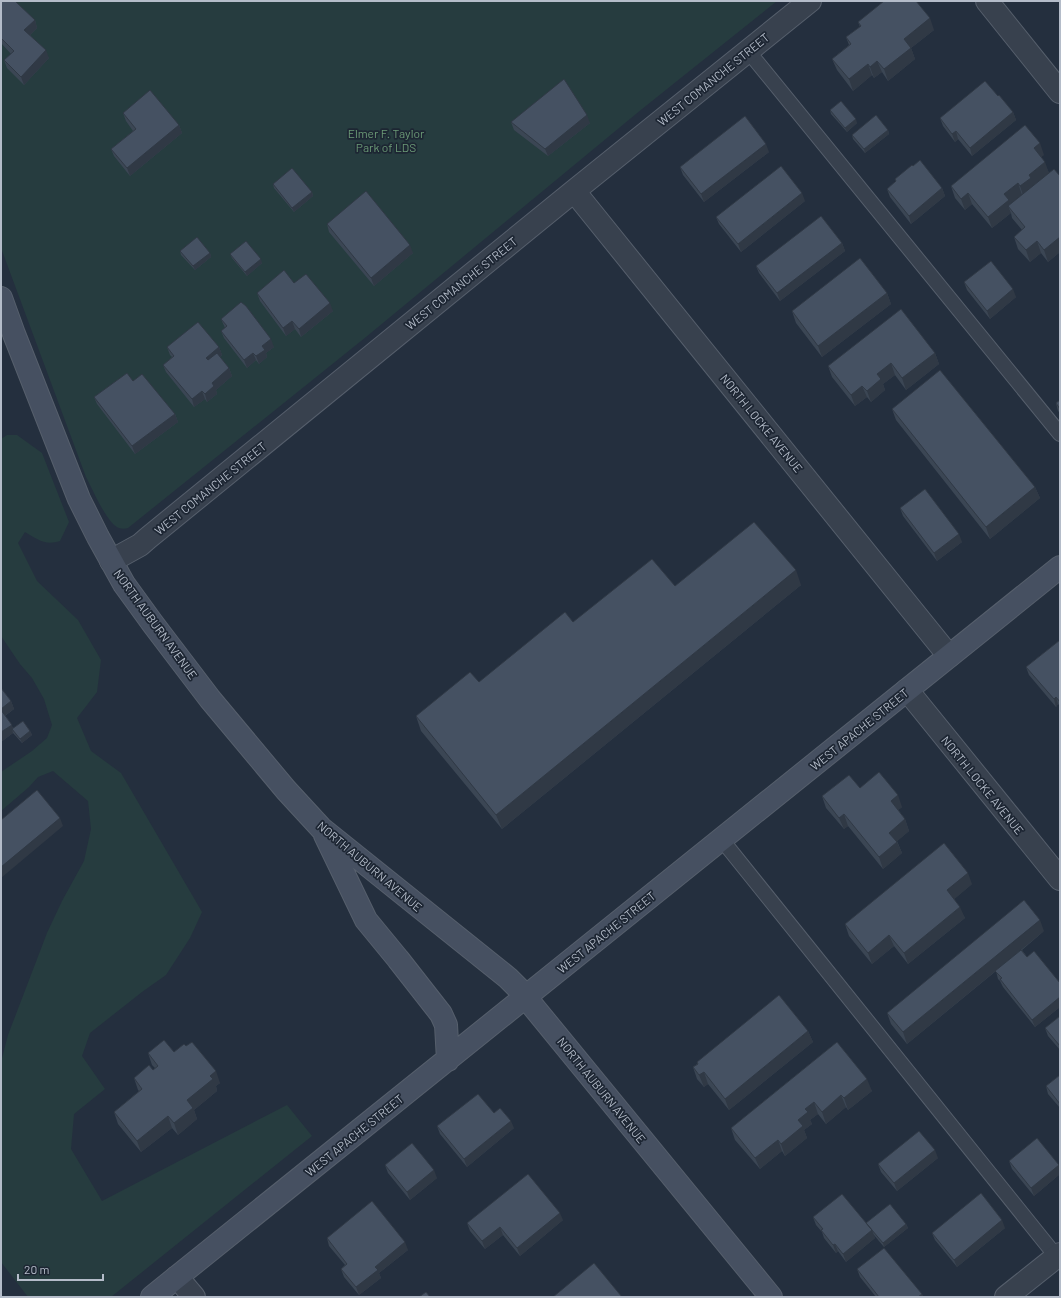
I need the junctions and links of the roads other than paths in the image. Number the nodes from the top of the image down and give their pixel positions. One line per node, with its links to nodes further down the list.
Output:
1 (810, 1): 3 (street, WEST COMANCHE STREET)
2 (987, 1): 4 (street)
3 (748, 51): 5 (street, WEST COMANCHE STREET); 7 (lane)
4 (1060, 92)
5 (574, 191): 8 (street, WEST COMANCHE STREET); 10 (street, NORTH LOCKE AVENUE)
6 (1, 298): 8 (main road, NORTH AUBURN AVENUE)
7 (1060, 434)
8 (111, 561): 12 (main road, NORTH AUBURN AVENUE)
9 (1060, 567): 10 (main road, WEST APACHE STREET)
10 (949, 656): 11 (main road, WEST APACHE STREET)
11 (907, 690): 13 (main road, WEST APACHE STREET); 14 (street, NORTH LOCKE AVENUE)
12 (321, 828): 15 (main road, NORTH AUBURN AVENUE); 16 (main road)
13 (722, 840): 15 (main road, WEST APACHE STREET); 17 (lane)
14 (1060, 880)
15 (526, 997): 16 (main road, WEST APACHE STREET); 21 (main road, NORTH AUBURN AVENUE)
16 (448, 1060): 18 (main road, WEST APACHE STREET)
17 (1059, 1257): 22 (street)
18 (177, 1277): 19 (main road, WEST APACHE STREET); 20 (street)
19 (152, 1297)
20 (194, 1297)
21 (771, 1297)
22 (1006, 1297)

